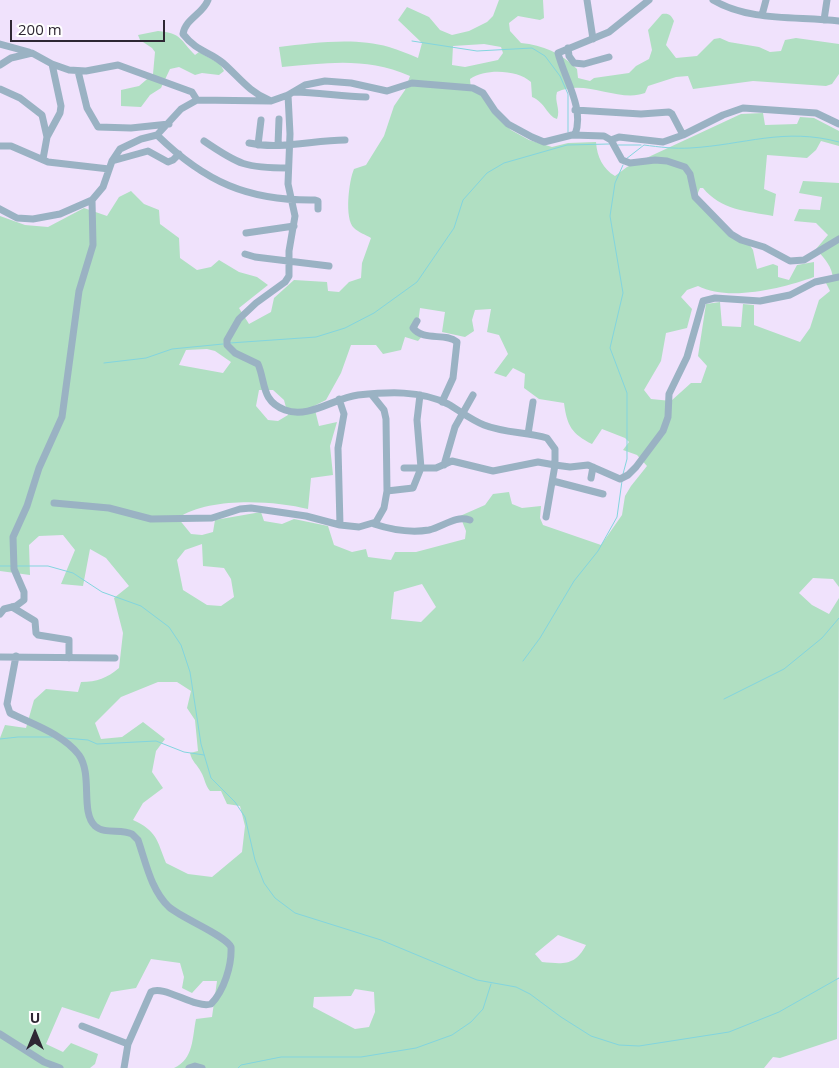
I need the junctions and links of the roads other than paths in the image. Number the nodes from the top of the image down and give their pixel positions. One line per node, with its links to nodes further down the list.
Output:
1 (208, 0): 23 (street)
2 (587, 0): 10 (street)
3 (649, 0): 10 (street)
4 (714, 0): 7 (street)
5 (766, 0): 7 (street)
6 (827, 0): 8 (street)
7 (762, 15): 8 (street)
8 (824, 20): 9 (street)
9 (839, 21)
10 (593, 39): 12 (street)
11 (0, 44): 13 (street)
12 (568, 48): 14 (street); 25 (street)
13 (32, 53): 15 (street); 16 (street)
14 (609, 57)
15 (52, 64): 17 (street); 33 (street)
16 (0, 65)
17 (78, 71): 22 (street); 28 (street)
18 (0, 88): 33 (street)
19 (290, 94): 21 (street); 23 (street); 31 (street); 41 (street)
20 (366, 97): 21 (street)
21 (350, 98): 24 (street)
22 (197, 100): 23 (street); 28 (street)
23 (271, 101)
24 (362, 105)
25 (575, 110): 31 (street); 32 (street)
26 (280, 119): 40 (street)
27 (261, 120): 38 (street)
28 (169, 124): 30 (street)
29 (839, 124): 32 (street)
30 (157, 135): 42 (street); 44 (street)
31 (570, 136): 35 (street)
32 (683, 136): 35 (street)
33 (47, 138): 43 (street)
34 (345, 140): 41 (street)
35 (611, 140): 53 (street)
36 (204, 141): 45 (street)
37 (249, 143): 38 (street)
38 (258, 145): 40 (street)
39 (0, 146): 43 (street)
40 (278, 146): 41 (street)
41 (290, 146): 45 (street)
42 (179, 154): 44 (street); 48 (street)
43 (42, 159): 46 (street)
44 (112, 161): 46 (street)
45 (288, 168): 48 (street)
46 (109, 169): 47 (street)
47 (92, 200): 50 (street); 81 (street)
48 (292, 200): 49 (street); 51 (street)
49 (318, 208)
50 (0, 209)
51 (294, 226): 52 (street); 55 (street)
52 (246, 233)
53 (839, 239)
54 (246, 254): 55 (street)
55 (290, 260): 56 (street); 62 (street)
56 (329, 266)
57 (839, 277): 69 (street)
58 (417, 321): 63 (street)
59 (372, 395): 60 (street); 62 (street); 74 (street)
60 (420, 395): 63 (street); 71 (street)
61 (473, 395): 65 (street)
62 (339, 399): 80 (street)
63 (442, 402): 65 (street)
64 (533, 402): 66 (street)
65 (463, 414): 66 (street); 67 (street)
66 (528, 434): 68 (street)
67 (444, 465): 68 (street); 71 (street)
68 (555, 465): 69 (street); 73 (street)
69 (593, 466): 72 (street)
70 (404, 468): 71 (street)
71 (420, 468): 74 (street)
72 (591, 478)
73 (553, 481): 75 (street); 77 (street)
74 (387, 491): 79 (street)
75 (603, 494)
76 (54, 503): 80 (street)
77 (546, 517)
78 (470, 520): 79 (street)
79 (374, 524): 80 (street)
80 (340, 525)
81 (12, 607): 82 (street); 85 (street)
82 (0, 614)
83 (16, 656): 84 (street); 85 (street); 89 (street)
84 (0, 657)
85 (70, 658): 86 (street)
86 (115, 658)
87 (82, 1026): 89 (street)
88 (0, 1034): 90 (street)
89 (128, 1044): 91 (street)
90 (60, 1068)
91 (124, 1068)
92 (189, 1068): 93 (street)
93 (202, 1068)

